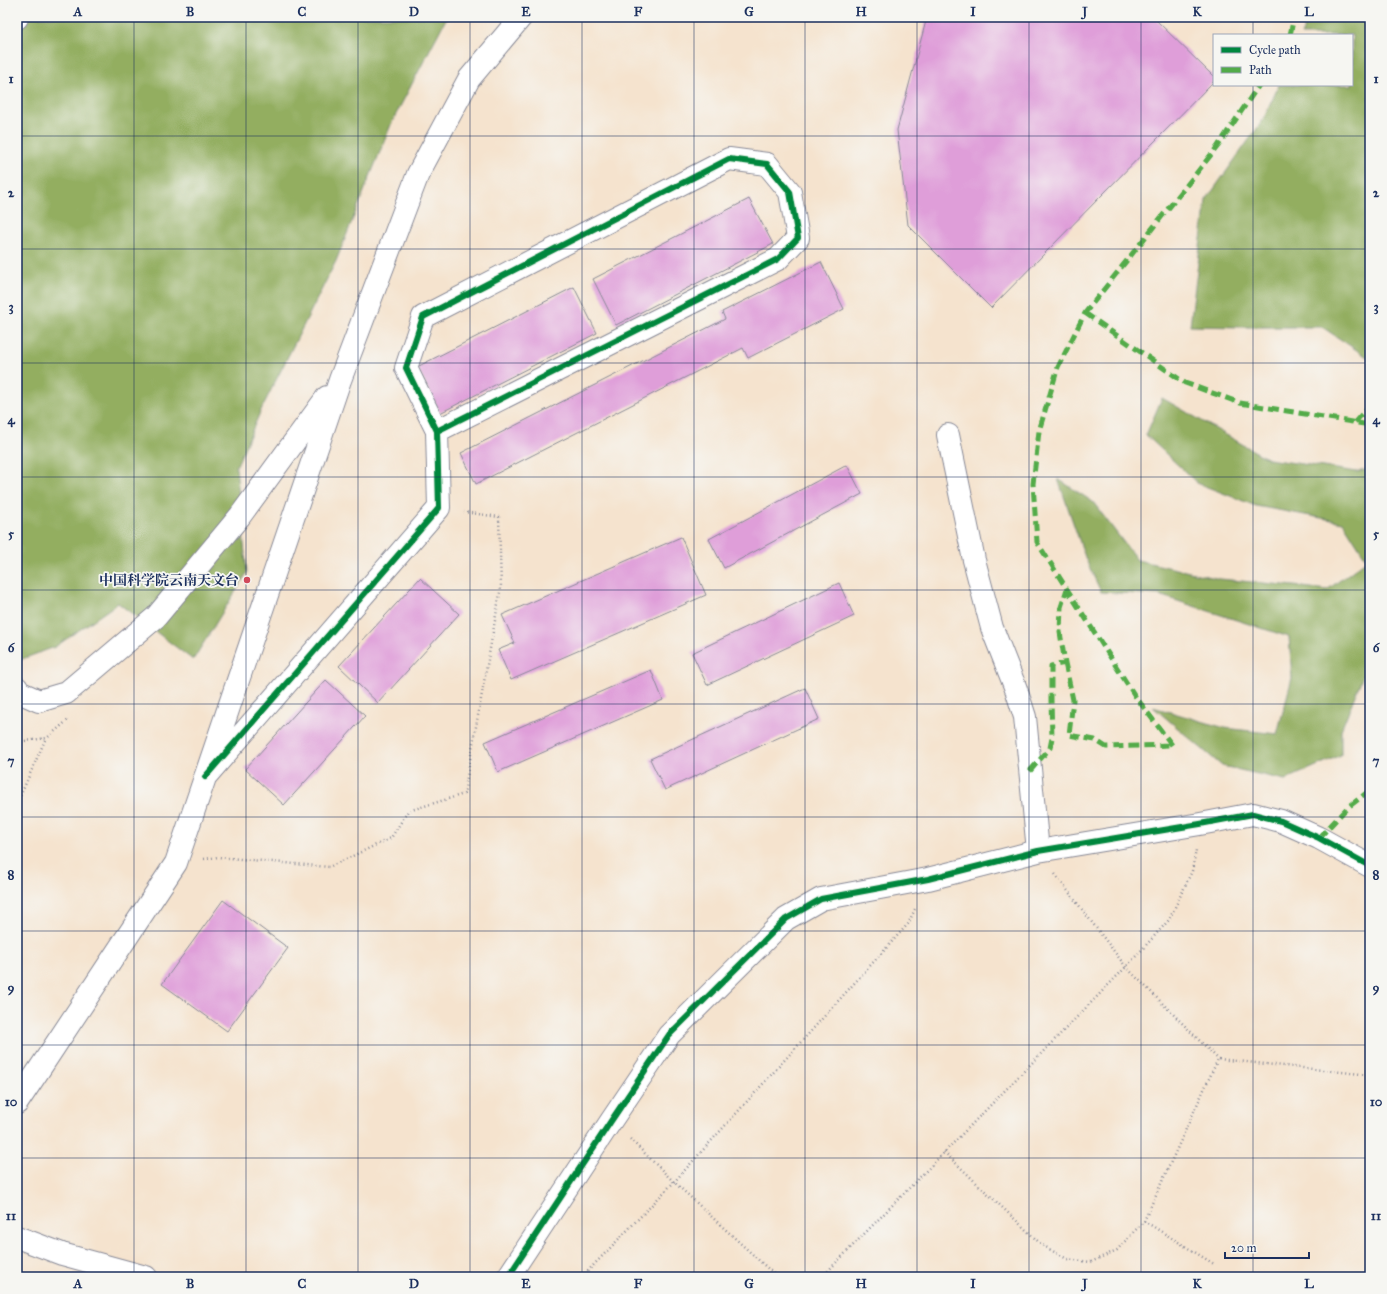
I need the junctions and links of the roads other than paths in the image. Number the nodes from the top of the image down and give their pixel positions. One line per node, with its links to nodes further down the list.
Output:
1 (521, 17): 2 (street)
2 (340, 380): 5 (street); 6 (street)
3 (437, 431): 3 (street); 6 (street)
4 (948, 435): 7 (street)
5 (17, 688)
6 (205, 777): 9 (street)
7 (1038, 851): 8 (street); 12 (street)
8 (1370, 866)
9 (17, 1103)
10 (17, 1237): 11 (street)
11 (146, 1277)
12 (508, 1277)

